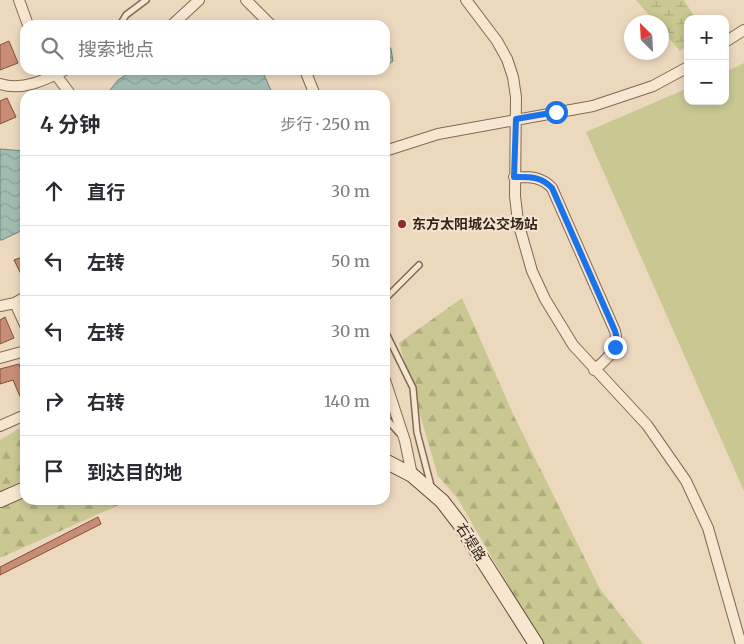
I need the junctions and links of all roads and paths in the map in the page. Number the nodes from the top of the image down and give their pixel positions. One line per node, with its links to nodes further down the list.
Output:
1 (19, 0): 6 (street)
2 (146, 0): 7 (lane)
3 (198, 0): 8 (street)
4 (246, 0): 9 (street)
5 (466, 0): 19 (street)
6 (26, 20)
7 (123, 20)
8 (177, 20)
9 (266, 20)
10 (744, 30): 11 (street)
11 (729, 39)
12 (684, 69): 19 (street)
13 (50, 75): 16 (street)
14 (56, 75): 17 (street)
15 (307, 75): 18 (street)
16 (0, 84)
17 (67, 90)
18 (313, 90)
19 (516, 119): 20 (street); 21 (street)
20 (390, 149)
21 (514, 177): 31 (street); 31 (street)
22 (419, 265): 23 (lane)
23 (390, 294)
24 (20, 300): 25 (street)
25 (15, 303): 26 (street); 27 (street)
26 (0, 306)
27 (20, 314)
28 (390, 341): 39 (lane)
29 (20, 352): 30 (street)
30 (0, 358)
31 (594, 370): 43 (street)
32 (390, 395): 36 (street)
33 (20, 417): 35 (street)
34 (390, 423): 36 (lane)
35 (0, 426)
36 (405, 441): 38 (street)
37 (390, 464): 38 (main road, 右堤路)
38 (412, 475): 39 (main road, 右堤路)
39 (432, 489): 42 (main road, 右堤路)
40 (20, 491): 41 (main road)
41 (0, 500)
42 (536, 644)
43 (741, 644)

